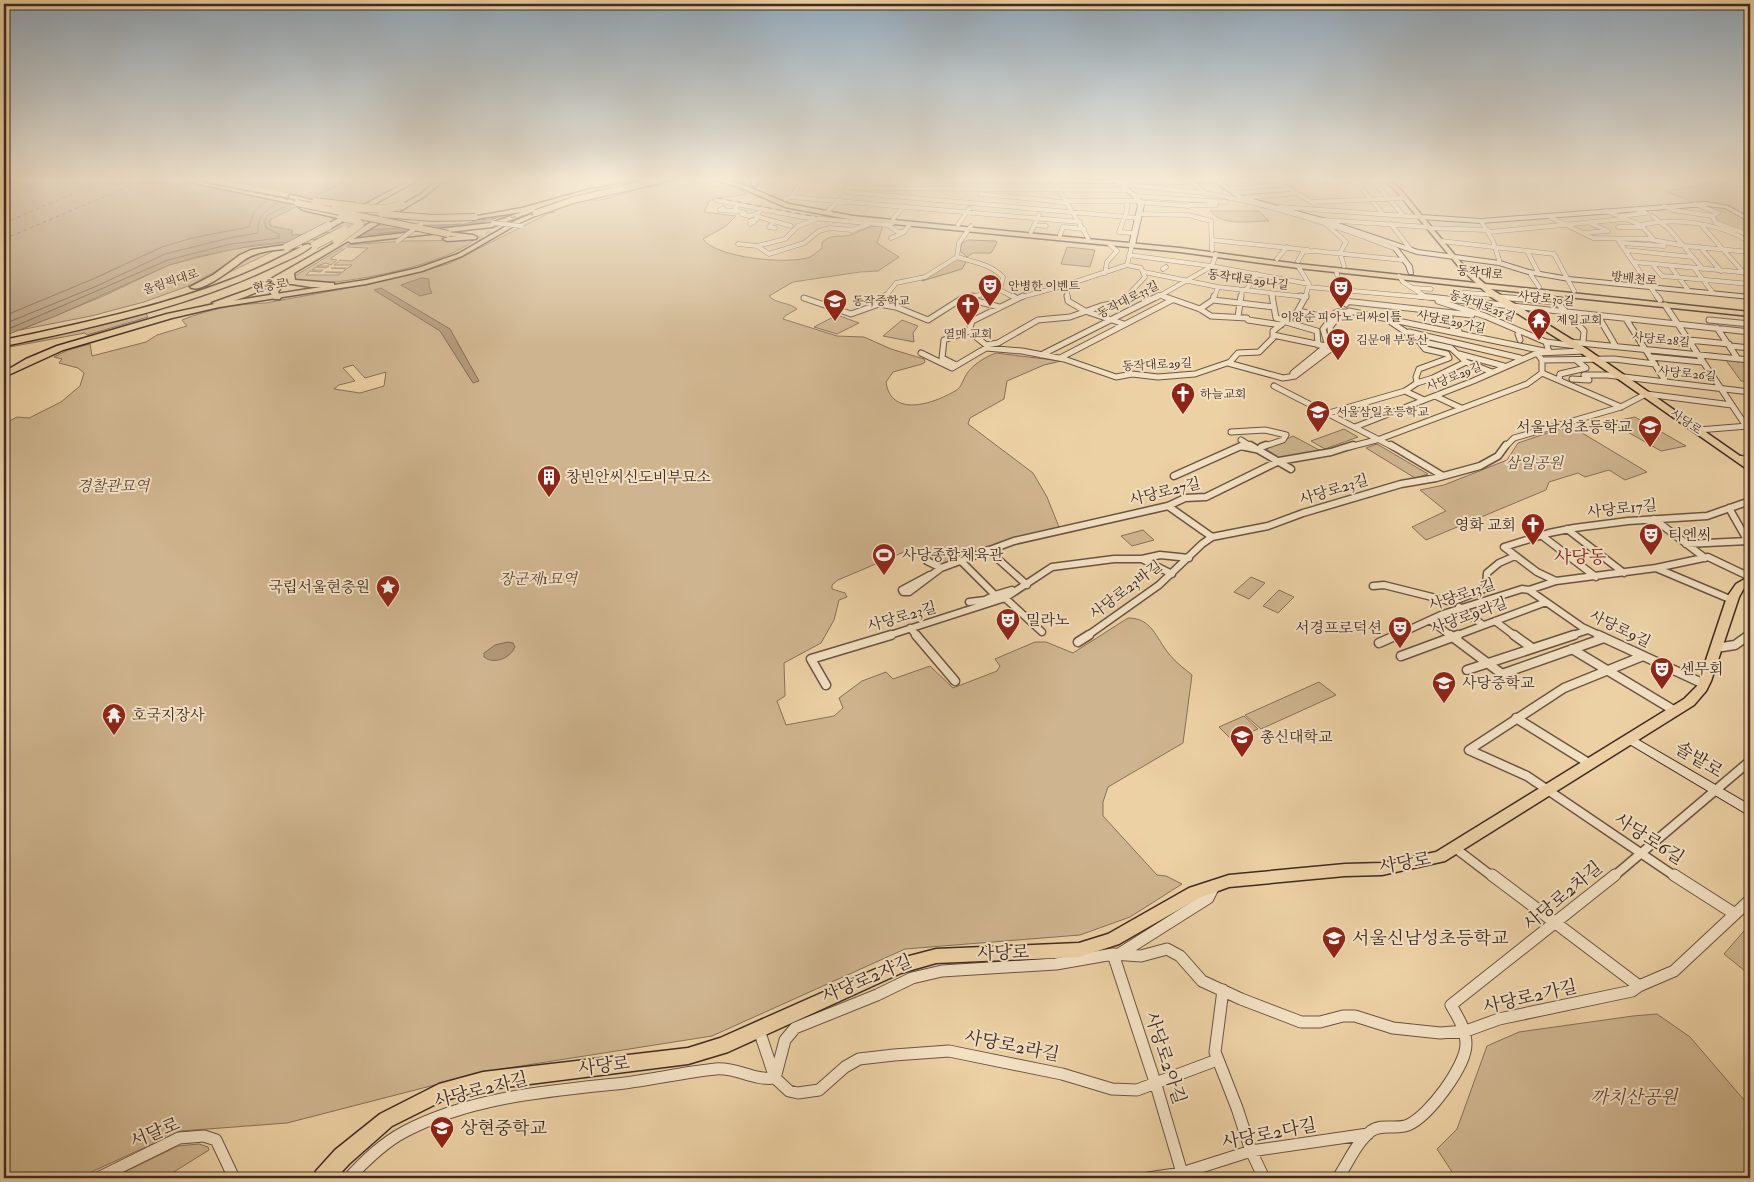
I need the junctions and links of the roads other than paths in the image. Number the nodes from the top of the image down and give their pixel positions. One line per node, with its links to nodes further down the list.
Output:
1 (311, 235): 120 (highway, 올림픽대로, bridge)
2 (332, 235): 95 (highway, 올림픽대로, bridge)
3 (345, 235): 42 (highway, bridge)
4 (358, 235): 38 (highway)
5 (400, 235): 38 (highway)
6 (406, 235): 39 (street, bridge)
7 (454, 235): 33 (main road, bridge)
8 (487, 235): 33 (main road)
9 (491, 235): 117 (main road, 현충로)
10 (789, 235): 46 (street)
11 (814, 235): 46 (street)
12 (897, 235): 31 (street)
13 (964, 235): 64 (street)
14 (1036, 235): 43 (main road, 동작대로)
15 (1061, 235): 32 (main road, 동작대로)
16 (1087, 235): 32 (street)
17 (1134, 235): 45 (street)
18 (1212, 235): 35 (street)
19 (1338, 235): 60 (street)
20 (1363, 235): 52 (street)
21 (1369, 235): 53 (street, 방배천로)
22 (1400, 235): 53 (street)
23 (1436, 235): 40 (main road, 사당로)
24 (1490, 235): 51 (street)
25 (1588, 235): 41 (street)
26 (1629, 235): 34 (street)
27 (1651, 235): 36 (street)
28 (1674, 235): 48 (street)
29 (1710, 235): 55 (street)
30 (1734, 235): 37 (street)
31 (891, 238)
32 (1088, 238): 45 (main road, 동작대로)
33 (476, 239): 38 (highway); 101 (main road, 현충로)
34 (1634, 239): 36 (street); 41 (street)
35 (1212, 240): 49 (street); 58 (street)
36 (1656, 240): 47 (street); 48 (street)
37 (1750, 240)
38 (349, 241): 63 (highway); 86 (highway)
39 (398, 241)
40 (1441, 241): 51 (street); 74 (main road, 사당로)
41 (1619, 242): 47 (street); 54 (street)
42 (334, 243): 63 (highway); 95 (highway); 120 (highway)
43 (1108, 243): 45 (main road, 동작대로); 82 (street)
44 (738, 244): 46 (street)
45 (1132, 244): 58 (main road, 동작대로); 62 (street)
46 (757, 246)
47 (1664, 246): 61 (street)
48 (1685, 246): 50 (street); 65 (street)
49 (1287, 247): 56 (street); 66 (street)
50 (1700, 247): 55 (street); 80 (street)
51 (1497, 248): 57 (street); 69 (street)
52 (1396, 249): 67 (street); 74 (street)
53 (1411, 250): 74 (street, 방배천로)
54 (1625, 250): 61 (street); 68 (street)
55 (1724, 250): 59 (street); 84 (street)
56 (1314, 251): 60 (street); 70 (street)
57 (1526, 251): 88 (street); 100 (street)
58 (1214, 252): 66 (main road, 동작대로); 70 (main road, 동작대로); 73 (street)
59 (1750, 252)
60 (1340, 253): 67 (street); 79 (street)
61 (1671, 254): 65 (street); 76 (street)
62 (1129, 255): 72 (street); 73 (street, 사당로30길)
63 (316, 256): 93 (highway)
64 (957, 257): 108 (street); 136 (street)
65 (1693, 257): 78 (street)
66 (1277, 259): 70 (main road, 동작대로)
67 (1403, 260): 83 (street)
68 (1634, 262): 71 (street); 111 (street)
69 (1500, 263): 74 (street, 방배천로); 88 (street, 방배천로)
70 (1298, 264): 79 (main road, 동작대로); 99 (street)
71 (1652, 264): 75 (street); 89 (street)
72 (1127, 265): 81 (street, 동작대로29나길); 82 (street)
73 (1212, 266): 87 (street, 사당로30길); 91 (street, 동작대로33길)
74 (1457, 266): 90 (main road); 94 (main road, 사당로); 102 (main road)
75 (1670, 266): 76 (street); 89 (street)
76 (1682, 267): 77 (street)
77 (1694, 268): 78 (street); 92 (street)
78 (1703, 269): 80 (street)
79 (1340, 270): 83 (main road, 동작대로); 96 (main road, 동작대로); 105 (street)
80 (1721, 271): 84 (street)
81 (1144, 272): 91 (street, 동작대로29나길); 142 (street)
82 (1105, 273): 98 (street)
83 (1411, 273): 90 (main road, 동작대로)
84 (1744, 273): 85 (street)
85 (1750, 273)
86 (291, 274): 101 (highway); 117 (highway)
87 (1257, 274): 99 (street, 사당로30길); 109 (street)
88 (1535, 274): 100 (street, 방배천로); 104 (street)
89 (1679, 278): 92 (street); 112 (street)
90 (1444, 279): 94 (main road, 동작대로); 96 (main road, 동작대로); 119 (main road)
91 (1186, 280): 103 (street, 동작대로29나길); 118 (street, 동작대로33길)
92 (1703, 280): 97 (street); 115 (street)
93 (272, 282): 107 (highway); 117 (highway)
94 (1478, 282): 102 (main road, 동작대로); 119 (main road, 사당로)
95 (229, 283): 107 (highway); 162 (highway, 올림픽대로)
96 (1400, 283): 106 (street, 동작대로25길); 114 (street)
97 (1750, 284)
98 (1066, 285): 125 (street); 142 (street)
99 (1309, 285): 105 (street, 사당로30길); 121 (street, 동작대로29길)
100 (1571, 285): 104 (main road, 동작대로); 111 (street, 방배천로); 135 (main road, 동작대로)
101 (331, 286): 117 (main road, 현충로)
102 (1516, 286): 104 (main road, 동작대로); 113 (main road, 동작대로); 119 (main road)
103 (1218, 287): 109 (street, 동작대로29나길); 128 (street)
104 (1539, 287)
105 (1339, 288): 114 (street, 사당로30길); 130 (street)
106 (1412, 288): 110 (street, 동작대로25길); 122 (street, 동작대로25길)
107 (256, 289): 133 (highway)
108 (1000, 290): 124 (street); 125 (street)
109 (1246, 290): 116 (street, 동작대로29나길); 134 (street)
110 (1431, 290)
111 (1652, 290): 112 (street, 방배천로); 126 (street, 방배천로); 135 (street)
112 (1689, 291): 115 (street, 방배천로)
113 (1547, 292): 132 (street); 135 (main road, 동작대로)
114 (1393, 293): 122 (street, 사당로30길)
115 (1713, 293): 126 (street, 방배천로)
116 (1272, 294): 121 (street, 동작대로29나길); 139 (street)
117 (271, 296): 133 (main road, 현충로); 204 (main road, 현충로)
118 (1159, 296): 127 (street); 155 (street, 동작대로33길)
119 (1497, 296): 129 (street, 사당로); 132 (street); 137 (main road, 사당로)
120 (167, 297): 162 (highway, 올림픽대로)
121 (1306, 297): 143 (street, 동작대로29길)
122 (1426, 297): 129 (street, 사당로30길); 149 (street, 동작대로25길)
123 (804, 298): 136 (street)
124 (965, 298): 136 (street); 138 (street)
125 (1016, 298): 138 (street)
126 (1750, 299)
127 (1172, 300): 140 (street); 158 (street)
128 (1213, 300): 134 (street); 140 (street)
129 (1458, 300): 131 (street, 사당로30길)
130 (1344, 301): 144 (street); 147 (street)
131 (1477, 302): 137 (street, 사당로30길); 149 (street)
132 (1558, 302): 145 (street)
133 (216, 303): 204 (main road, 현충로)
134 (1240, 303): 139 (street); 151 (street)
135 (1662, 303): 141 (main road, 동작대로); 146 (main road, 동작대로); 159 (street)
136 (879, 304)
137 (1509, 305): 145 (street, 사당로30길); 176 (main road, 사당로)
138 (999, 307): 163 (street)
139 (1274, 307): 157 (street)
140 (1200, 309): 151 (street)
141 (1750, 310)
142 (1085, 311): 155 (street); 180 (street)
143 (1299, 311): 152 (street); 157 (street, 동작대로29길)
144 (1350, 311): 152 (street); 153 (street, 사당로29가길); 169 (street)
145 (1568, 311): 150 (street, 사당로30길); 176 (street)
146 (1741, 313): 148 (main road, 동작대로); 160 (street)
147 (1449, 314): 149 (street); 166 (street)
148 (1750, 314)
149 (1485, 316): 173 (street, 동작대로25길)
150 (1598, 316): 154 (street, 사당로30길); 177 (street)
151 (1238, 317): 157 (street)
152 (1327, 318): 165 (street)
153 (1386, 319): 164 (street); 183 (street, 사당로29가길)
154 (1626, 319): 159 (street, 사당로30길); 170 (street)
155 (1111, 320): 158 (street); 188 (street, 동작대로33길)
156 (1709, 320): 160 (street)
157 (1285, 323): 165 (street); 168 (street, 동작대로29길)
158 (1124, 324): 190 (street)
159 (1678, 324): 161 (street, 사당로30길); 174 (street)
160 (1750, 324)
161 (1717, 328): 167 (street, 사당로30길); 178 (street)
162 (45, 331): 171 (highway, 올림픽대로)
163 (969, 331): 180 (street); 201 (street)
164 (1405, 331): 172 (street); 191 (street)
165 (1317, 332): 175 (street)
166 (1462, 332)
167 (1750, 332)
168 (1273, 335): 175 (street); 199 (street, 동작대로29길)
169 (1329, 339): 179 (street); 207 (street)
170 (1640, 339): 174 (street); 181 (street)
171 (4, 340)
172 (1419, 341): 186 (street); 211 (street)
173 (1546, 342): 176 (street, 동작대로25길); 183 (street)
174 (1690, 342): 178 (street); 187 (street)
175 (1318, 345): 179 (street)
176 (1579, 345): 177 (street, 사당로28길); 183 (street, 사당로29길); 195 (main road, 사당로)
177 (1615, 345): 181 (street, 사당로28길)
178 (1730, 345): 182 (street); 192 (street)
179 (1326, 346): 207 (street)
180 (986, 347): 188 (street, 동작대로29길); 201 (street)
181 (1644, 348): 187 (street, 사당로28길); 189 (street)
182 (1750, 348)
183 (1549, 352): 185 (street, 사당로29길)
184 (921, 353): 201 (street)
185 (1537, 353): 191 (street, 사당로29길); 193 (street)
186 (1456, 354): 197 (street, 사당로29길); 202 (street, 사당로29길)
187 (1696, 354): 192 (street, 사당로28길); 198 (street)
188 (1041, 355): 190 (street, 동작대로29길)
189 (1651, 357): 198 (street); 200 (street)
190 (1060, 358): 199 (street, 동작대로29길)
191 (1520, 359): 202 (street, 사당로29길)
192 (1738, 359): 196 (street, 사당로28길)
193 (1542, 360): 194 (street); 205 (street)
194 (1576, 360): 195 (street); 209 (street)
195 (1597, 360): 200 (street); 206 (main road, 사당로)
196 (1750, 360)
197 (1466, 362): 203 (street, 사당로29길); 211 (street)
198 (1702, 362): 212 (street)
199 (1228, 363): 207 (street)
200 (1655, 364): 210 (street)
201 (958, 366)
202 (1505, 366): 203 (street, 사당로29길)
203 (1492, 372): 216 (street, 사당로29길)
204 (4, 373)
205 (1542, 373): 209 (street); 220 (street, 사당로27길)
206 (1622, 377): 208 (street); 210 (street, 사당로26길); 215 (main road, 사당로)
207 (1283, 378): 221 (street)
208 (1572, 379)
209 (1560, 380): 219 (street)
210 (1666, 382): 212 (street, 사당로26길)
211 (1417, 384): 213 (street)
212 (1720, 388): 214 (street, 사당로26길); 218 (street)
213 (1405, 391): 217 (street, 사당로29길); 221 (street)
214 (1750, 392)
215 (1646, 394): 218 (street); 219 (street, 사당로23길); 224 (main road, 사당로)
216 (1435, 396): 217 (street, 사당로29길); 220 (street)
217 (1424, 400): 223 (street, 사당로29길)
218 (1732, 405): 222 (street)
219 (1621, 407): 234 (street, 사당로23길)
220 (1461, 408): 226 (street, 사당로27길)
221 (1329, 413): 223 (street)
222 (1748, 426): 224 (street)
223 (1355, 427): 226 (street)
224 (1698, 430): 229 (main road, 사당로)
225 (1231, 432): 228 (street)
226 (1380, 439): 230 (street, 사당로27길); 234 (street)
227 (1241, 440): 228 (street)
228 (1260, 450): 230 (street); 233 (street)
229 (1745, 459): 231 (main road, 사당로)
230 (1279, 461): 232 (street); 236 (street, 사당로27길)
231 (1750, 467)
232 (1291, 469)
233 (1174, 476)
234 (1443, 476): 241 (street, 사당로23길)
235 (1750, 501): 237 (street, 사당로17길)
236 (1168, 506): 241 (street); 244 (street, 사당로27길)
237 (1729, 508): 238 (street, 사당로17길); 242 (street)
238 (1654, 519): 239 (street, 사당로17길); 243 (street)
239 (1567, 529): 240 (street, 사당로17길); 253 (street)
240 (1541, 535): 245 (street, 사당로17길); 256 (street)
241 (1212, 537): 246 (street)
242 (1749, 543): 243 (street)
243 (1686, 544): 247 (street)
244 (988, 550): 249 (street, 사당로27길); 259 (street)
245 (1513, 554): 258 (street); 266 (street, 사당로17길)
246 (1188, 558): 248 (street, 사당로23길); 254 (street, 사당로23바길)
247 (1704, 558): 252 (street, 사당로13길); 257 (street)
248 (1142, 559): 254 (street); 259 (street, 사당로23길)
249 (960, 560): 251 (street, 사당로27길); 262 (street)
250 (927, 561): 251 (street)
251 (941, 568): 255 (street, 사당로27길)
252 (1656, 568): 253 (street, 사당로13길); 264 (street)
253 (1624, 573): 256 (street, 사당로13길)
254 (1172, 574): 278 (street, 사당로23바길)
255 (930, 575)
256 (1596, 577): 258 (street, 사당로13길)
257 (1750, 578): 264 (main road, 사당로)
258 (1556, 581): 261 (street, 사당로13길)
259 (1025, 586): 262 (street); 263 (street, 사당로23길)
260 (1373, 586): 266 (street)
261 (1529, 590): 267 (street, 사당로9길); 268 (street, 사당로13길)
262 (995, 596): 265 (street)
263 (1005, 598): 272 (street, 사당로23길); 274 (street)
264 (1732, 600): 281 (main road, 사당로)
265 (969, 602)
266 (1452, 602): 268 (street)
267 (1546, 602): 270 (street, 사당로9라길); 273 (street, 사당로9길)
268 (1461, 609): 269 (street, 사당로13길); 271 (street)
269 (1430, 620): 276 (street); 279 (street, 사당로13길)
270 (1495, 621): 271 (street, 사당로9라길); 280 (street)
271 (1483, 625): 276 (street, 사당로9라길)
272 (910, 628): 288 (street); 290 (street, 사당로23길)
273 (1588, 630): 277 (street, 사당로9길); 280 (street)
274 (1042, 632)
275 (1750, 635): 281 (street)
276 (1451, 636): 283 (street, 사당로9라길); 285 (street)
277 (1604, 638): 282 (street); 284 (street, 사당로9길)
278 (1078, 642)
279 (1379, 643)
280 (1532, 648): 285 (street)
281 (1716, 648): 289 (main road, 사당로)
282 (1572, 649): 285 (street); 287 (street)
283 (1401, 656)
284 (1643, 656): 287 (street); 289 (street, 사당로9길)
285 (1488, 663): 286 (street)
286 (1467, 670)
287 (1606, 671): 291 (street); 292 (street)
288 (956, 681)
289 (1704, 684): 291 (main road, 사당로)
290 (826, 685)
291 (1675, 711): 293 (main road, 사당로)
292 (1516, 718): 295 (street); 296 (street, 사당로6길)
293 (1630, 739): 295 (main road, 사당로); 297 (street, 솔밭로)
294 (1750, 761): 297 (street, 사당로2차길)
295 (1590, 764): 296 (main road, 사당로)
296 (1547, 791): 299 (main road, 사당로); 300 (street, 사당로6길)
297 (1717, 791): 298 (street, 솔밭로); 300 (street, 사당로2차길)
298 (1750, 811)
299 (1455, 848): 301 (main road, 사당로); 304 (street)
300 (1641, 853): 303 (street, 사당로6길); 304 (street, 사당로2차길)
301 (1214, 886): 305 (street); 308 (main road, 사당로)
302 (1750, 900): 303 (street, 사당로2가길)
303 (1735, 914): 306 (street, 사당로2가길)
304 (1557, 922): 306 (street); 309 (street, 사당로2차길)
305 (1116, 954): 307 (street, 사당로2자길); 311 (street, 사당로2자길); 312 (street, 사당로2아길)
306 (1639, 986): 309 (street, 사당로2가길)
307 (1223, 990): 309 (street, 사당로2자길); 310 (street)
308 (759, 1030): 311 (street); 318 (main road, 사당로)
309 (1466, 1031): 313 (street)
310 (1217, 1060): 312 (street, 사당로2라길); 314 (street)
311 (775, 1078): 312 (street, 사당로2라길); 319 (street, 사당로2자길)
312 (1156, 1085): 315 (street, 사당로2아길)
313 (1368, 1134): 314 (street, 사당로2다길); 322 (street)
314 (1251, 1151): 315 (street, 사당로2다길); 321 (street)
315 (1182, 1173): 320 (street, 사당로2다길)
316 (98, 1178): 317 (street, 서달로)
317 (234, 1178)
318 (323, 1178)
319 (348, 1178)
320 (1148, 1178)
321 (1264, 1178)
322 (1338, 1178)

